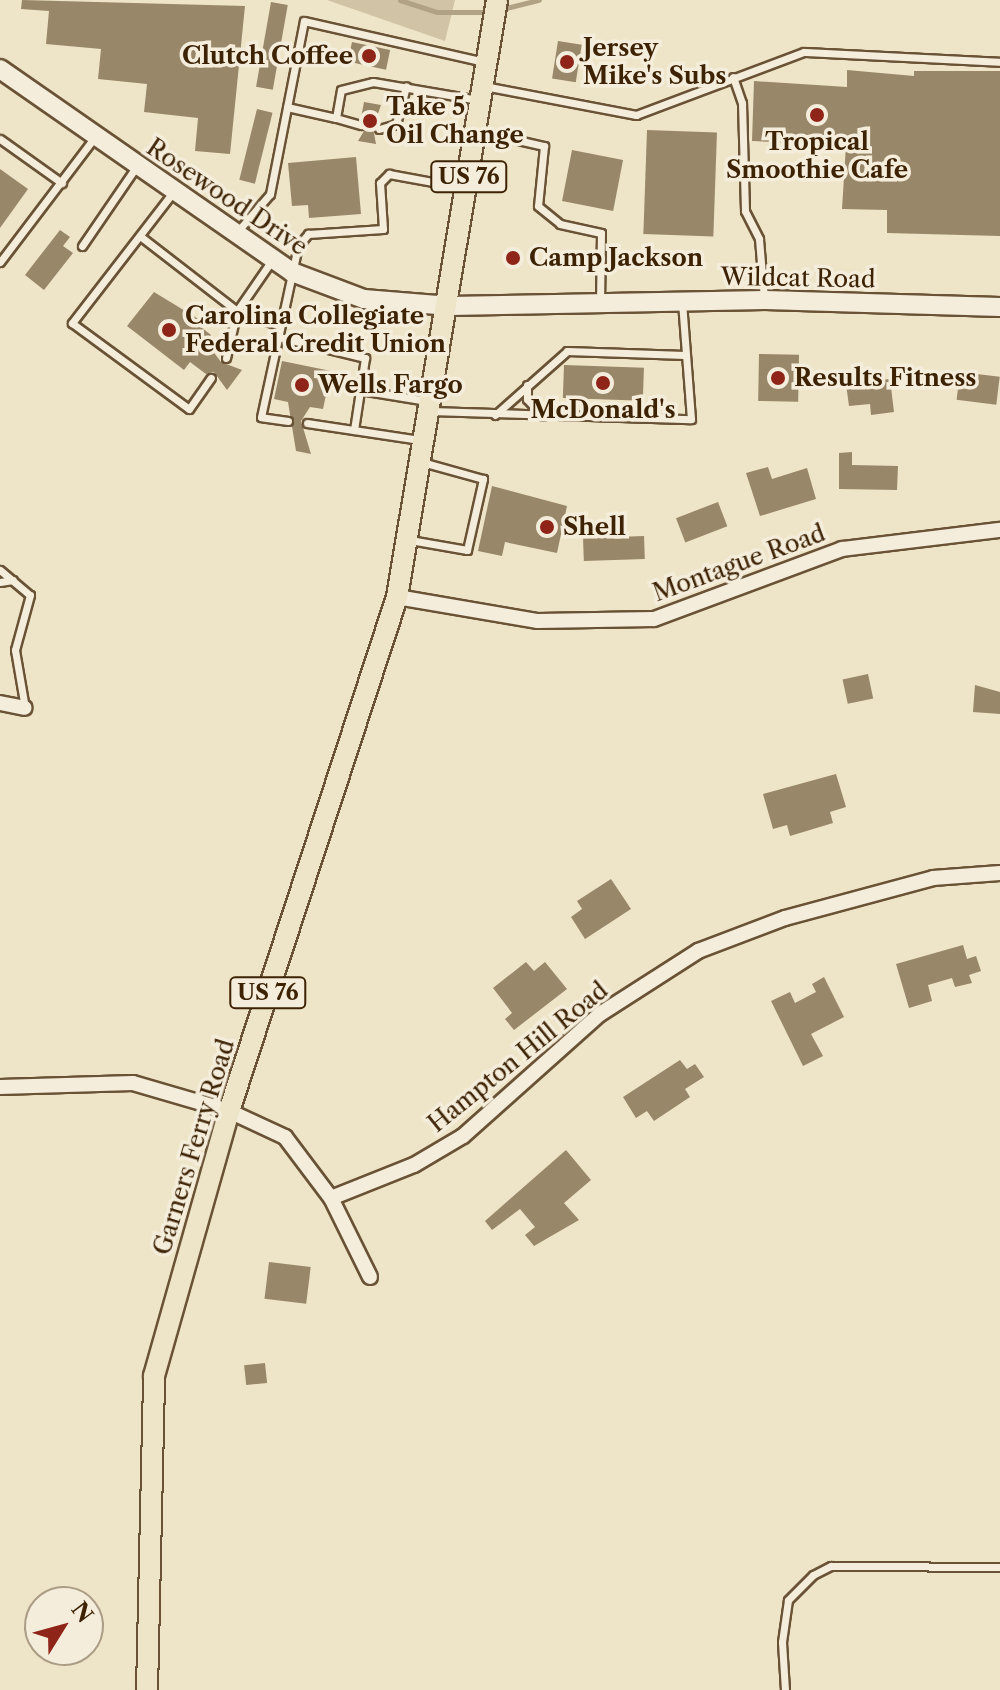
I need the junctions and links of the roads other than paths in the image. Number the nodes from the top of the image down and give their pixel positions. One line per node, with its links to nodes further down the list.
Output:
1 (497, 0): 2 (main road, US 76)
2 (486, 55): 7 (main road, US 76); 8 (lane)
3 (1000, 62): 5 (lane)
4 (1, 72): 13 (main road, Rosewood Drive)
5 (733, 77): 7 (lane); 25 (lane)
6 (406, 86): 7 (lane); 9 (lane); 11 (lane)
7 (481, 93): 12 (main road, US 76)
8 (287, 107): 9 (lane); 19 (lane)
9 (336, 118): 10 (lane)
10 (361, 125)
11 (379, 129)
12 (476, 130): 17 (main road, US 76); 27 (lane)
13 (95, 136): 15 (main road, Rosewood Drive); 16 (lane)
14 (0, 139): 16 (lane)
15 (138, 166): 18 (main road, Rosewood Drive); 21 (lane)
16 (62, 183): 23 (lane)
17 (467, 188): 24 (lane); 28 (main road, US 76)
18 (174, 191): 19 (main road, Rosewood Drive); 20 (lane)
19 (235, 234): 22 (main road, Rosewood Drive)
20 (140, 236): 30 (lane); 35 (lane)
21 (82, 246)
22 (273, 259): 24 (main road, Rosewood Drive); 30 (lane)
23 (0, 262)
24 (292, 272): 28 (main road, Rosewood Drive); 31 (lane)
25 (765, 300): 26 (main road, Wildcat Road); 29 (main road, Wildcat Road)
26 (682, 302): 27 (main road, Wildcat Road); 33 (lane)
27 (600, 303): 28 (main road, Wildcat Road)
28 (450, 306): 38 (main road, Garners Ferry Road / US 76)
29 (1000, 307)
30 (237, 311): 31 (lane); 34 (lane)
31 (278, 325): 32 (lane)
32 (275, 336): 37 (lane); 41 (lane)
33 (685, 355): 36 (lane); 40 (lane)
34 (226, 358)
35 (211, 378)
36 (527, 383): 39 (lane); 40 (lane)
37 (360, 390): 38 (lane); 43 (lane)
38 (432, 406): 39 (lane); 44 (main road, Garners Ferry Road / US 76)
39 (495, 415): 40 (lane)
40 (543, 416)
41 (288, 421)
42 (307, 423): 43 (lane)
43 (354, 430): 44 (lane)
44 (426, 441): 45 (main road, Garners Ferry Road / US 76)
45 (422, 462): 47 (main road, Garners Ferry Road / US 76); 47 (lane)
46 (1000, 530): 51 (street, Montague Road)
47 (408, 539): 51 (main road, Garners Ferry Road / US 76)
48 (0, 570): 49 (lane)
49 (13, 580): 50 (lane); 53 (lane)
50 (0, 582)
51 (397, 597): 56 (main road, Garners Ferry Road / US 76)
52 (0, 703): 53 (street)
53 (25, 708)
54 (1000, 873): 57 (street, Hampton Hill Road)
55 (0, 1087): 56 (street)
56 (229, 1111): 57 (street); 60 (main road, Garners Ferry Road / US 76)
57 (331, 1198): 58 (street)
58 (370, 1277)
59 (1000, 1567): 61 (lane)
60 (147, 1690)
61 (785, 1690)

